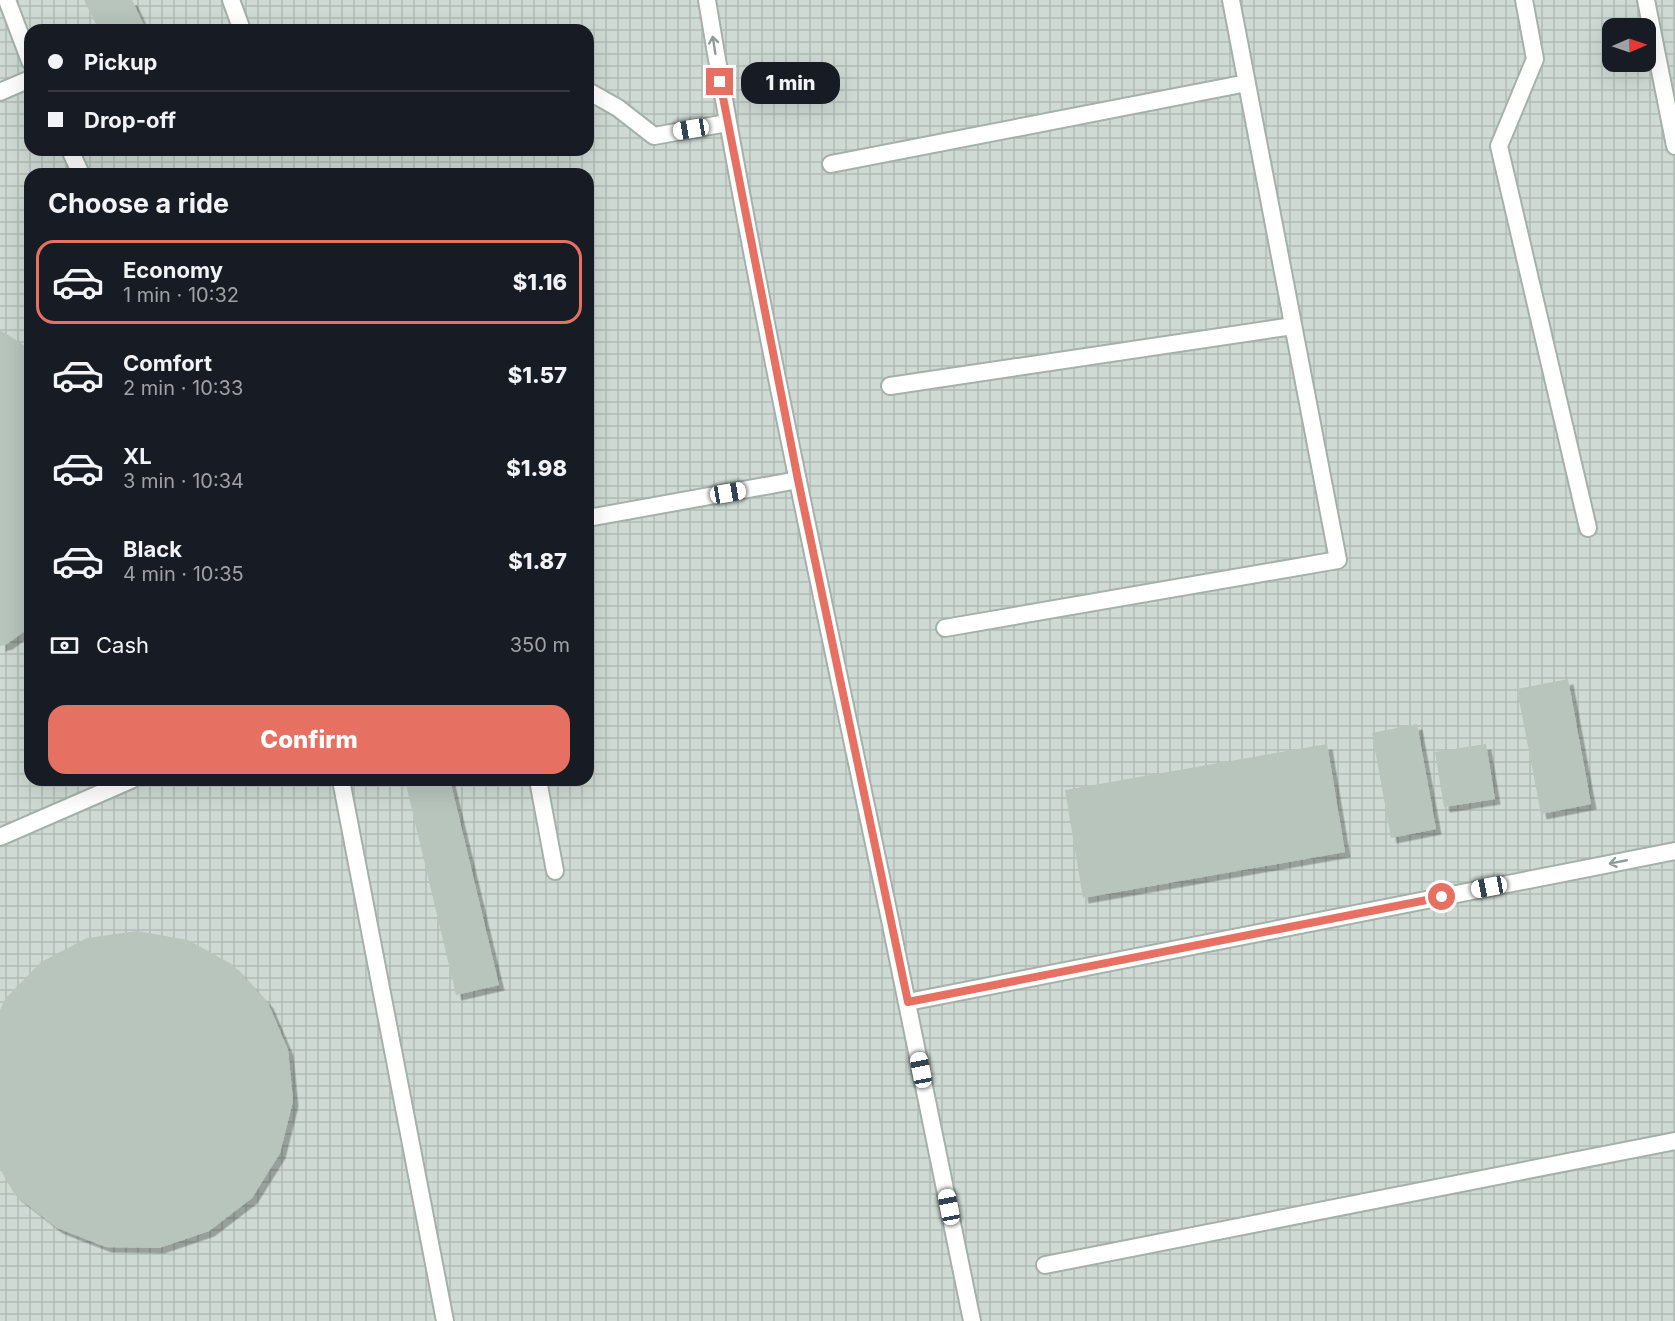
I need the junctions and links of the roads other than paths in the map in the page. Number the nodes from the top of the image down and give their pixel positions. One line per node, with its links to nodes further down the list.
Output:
1 (7, 0): 8 (lane)
2 (231, 0): 7 (lane)
3 (707, 0): 13 (lane, one-way to 3)
4 (1231, 0): 10 (lane)
5 (1524, 0): 20 (lane)
6 (1646, 0): 14 (lane)
7 (240, 24)
8 (24, 45)
9 (24, 82): 11 (lane)
10 (1247, 83): 15 (lane); 16 (lane)
11 (0, 92)
12 (594, 94): 13 (lane)
13 (727, 123): 18 (lane)
14 (1675, 146)
15 (831, 164)
16 (1293, 326): 17 (lane); 21 (lane)
17 (890, 386)
18 (798, 480): 19 (lane); 28 (lane)
19 (594, 517)
20 (1588, 528)
21 (945, 628)
22 (117, 786): 25 (lane)
23 (342, 786): 31 (lane)
24 (539, 786): 27 (lane)
25 (0, 837)
26 (1675, 851): 28 (lane, one-way to 28)
27 (555, 871)
28 (908, 1002): 32 (lane)
29 (1675, 1142): 30 (lane)
30 (1045, 1265)
31 (445, 1321)
32 (972, 1321)

